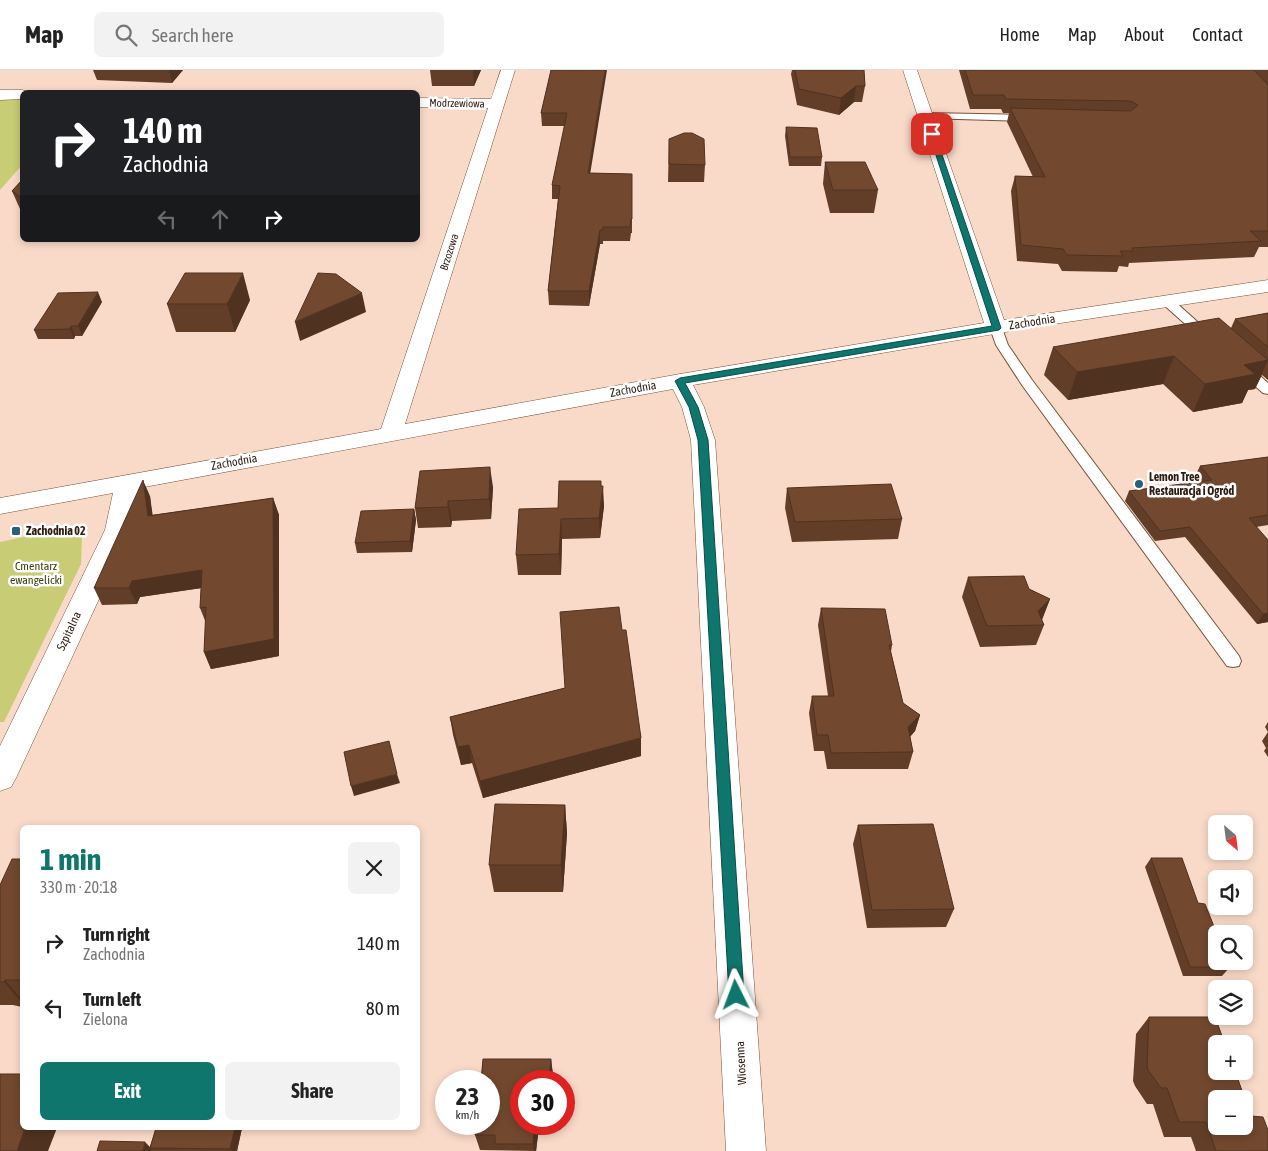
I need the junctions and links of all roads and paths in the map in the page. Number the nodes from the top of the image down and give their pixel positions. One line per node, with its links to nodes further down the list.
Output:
1 (508, 70): 6 (street, Brzozowa)
2 (910, 70): 7 (street)
3 (0, 95): 4 (street)
4 (20, 96)
5 (420, 102): 6 (street, Modrzewiowa)
6 (498, 104): 16 (street, Brzozowa)
7 (926, 116): 8 (lane); 11 (street)
8 (1038, 118)
9 (1268, 286): 10 (street, Zachodnia)
10 (1168, 302): 11 (street, Zachodnia); 12 (lane)
11 (996, 328): 14 (street, Zachodnia); 19 (lane)
12 (1218, 346)
13 (1233, 359): 15 (lane)
14 (680, 381): 16 (street, Zachodnia); 21 (street, Wiosenna)
15 (1268, 390)
16 (391, 434): 17 (street, Zachodnia)
17 (128, 482): 18 (street, Zachodnia); 20 (street, Szpitalna)
18 (0, 506)
19 (1233, 661)
20 (0, 778)
21 (746, 1151)

